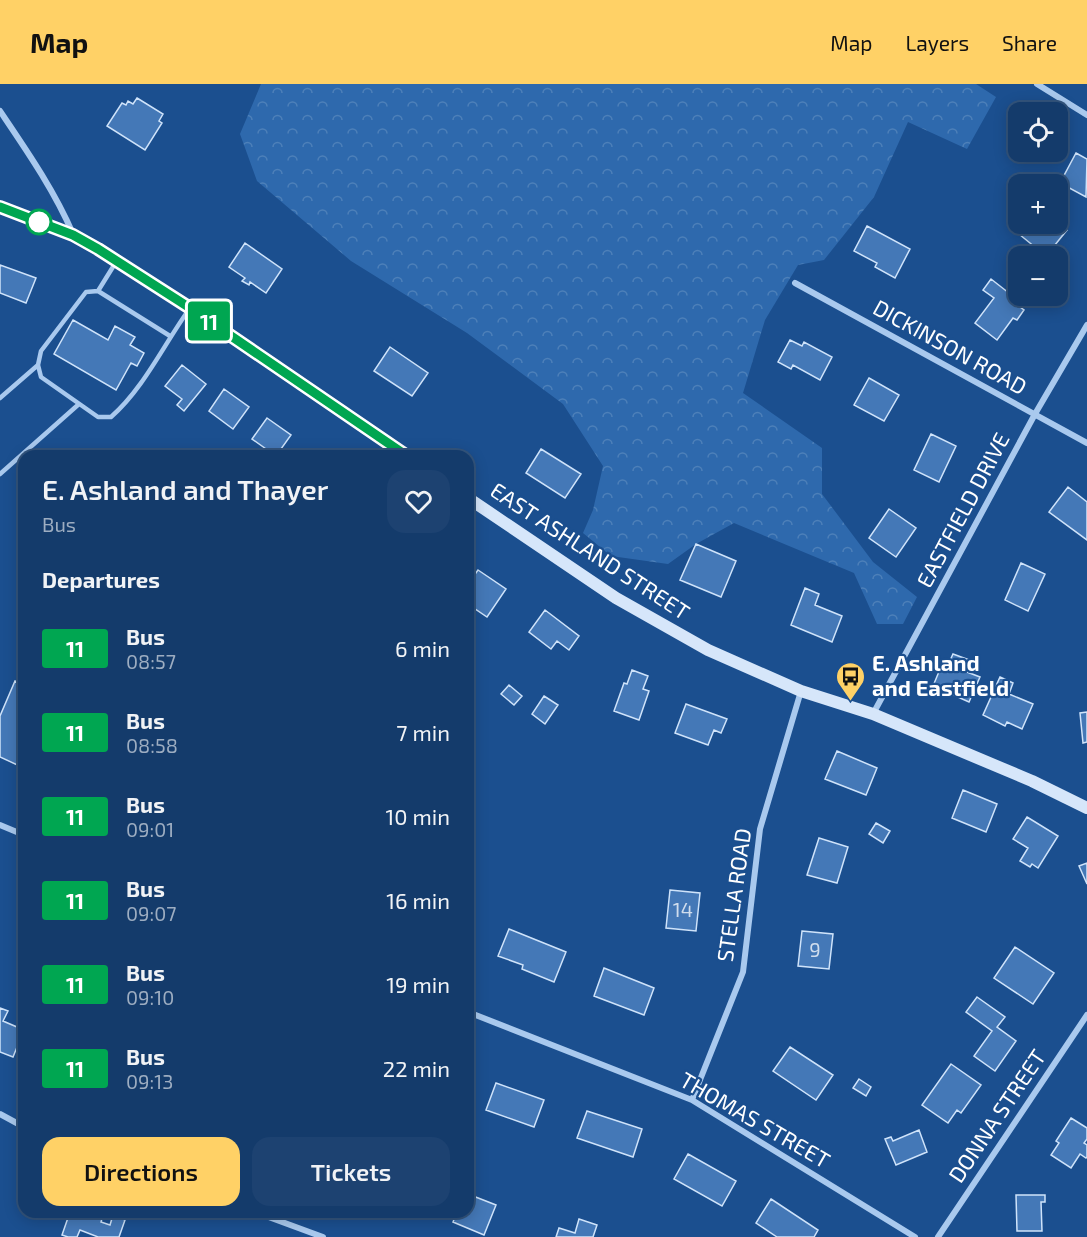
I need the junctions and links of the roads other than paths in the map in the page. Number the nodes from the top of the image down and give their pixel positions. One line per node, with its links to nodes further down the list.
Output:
1 (1038, 84): 3 (street)
2 (0, 111): 5 (street)
3 (1087, 116)
4 (0, 207): 5 (main road)
5 (73, 235): 6 (main road)
6 (116, 262): 8 (lane); 9 (main road)
7 (795, 284): 15 (street, DICKINSON ROAD)
8 (98, 291): 11 (lane); 12 (lane)
9 (190, 308): 11 (lane); 18 (main road)
10 (1087, 325): 15 (street, EASTFIELD DRIVE)
11 (170, 336): 14 (lane)
12 (38, 365): 13 (lane); 14 (lane)
13 (0, 398)
14 (79, 404): 17 (lane)
15 (1035, 414): 16 (street, DICKINSON ROAD); 23 (street, EASTFIELD DRIVE)
16 (1087, 443)
17 (27, 450)
18 (398, 450)
19 (18, 458): 20 (lane)
20 (0, 474)
21 (474, 502): 22 (main road, EAST ASHLAND STREET)
22 (801, 691): 23 (main road, EAST ASHLAND STREET); 29 (street, STELLA ROAD)
23 (873, 714): 24 (main road, EAST ASHLAND STREET)
24 (1087, 808)
25 (0, 825): 26 (street)
26 (18, 832)
27 (474, 1014): 29 (street, THOMAS STREET)
28 (1087, 1015): 35 (street, DONNA STREET)
29 (692, 1100): 34 (street, THOMAS STREET)
30 (0, 1114): 31 (street)
31 (18, 1124)
32 (271, 1218): 33 (street)
33 (323, 1237)
34 (915, 1237)
35 (938, 1237)

